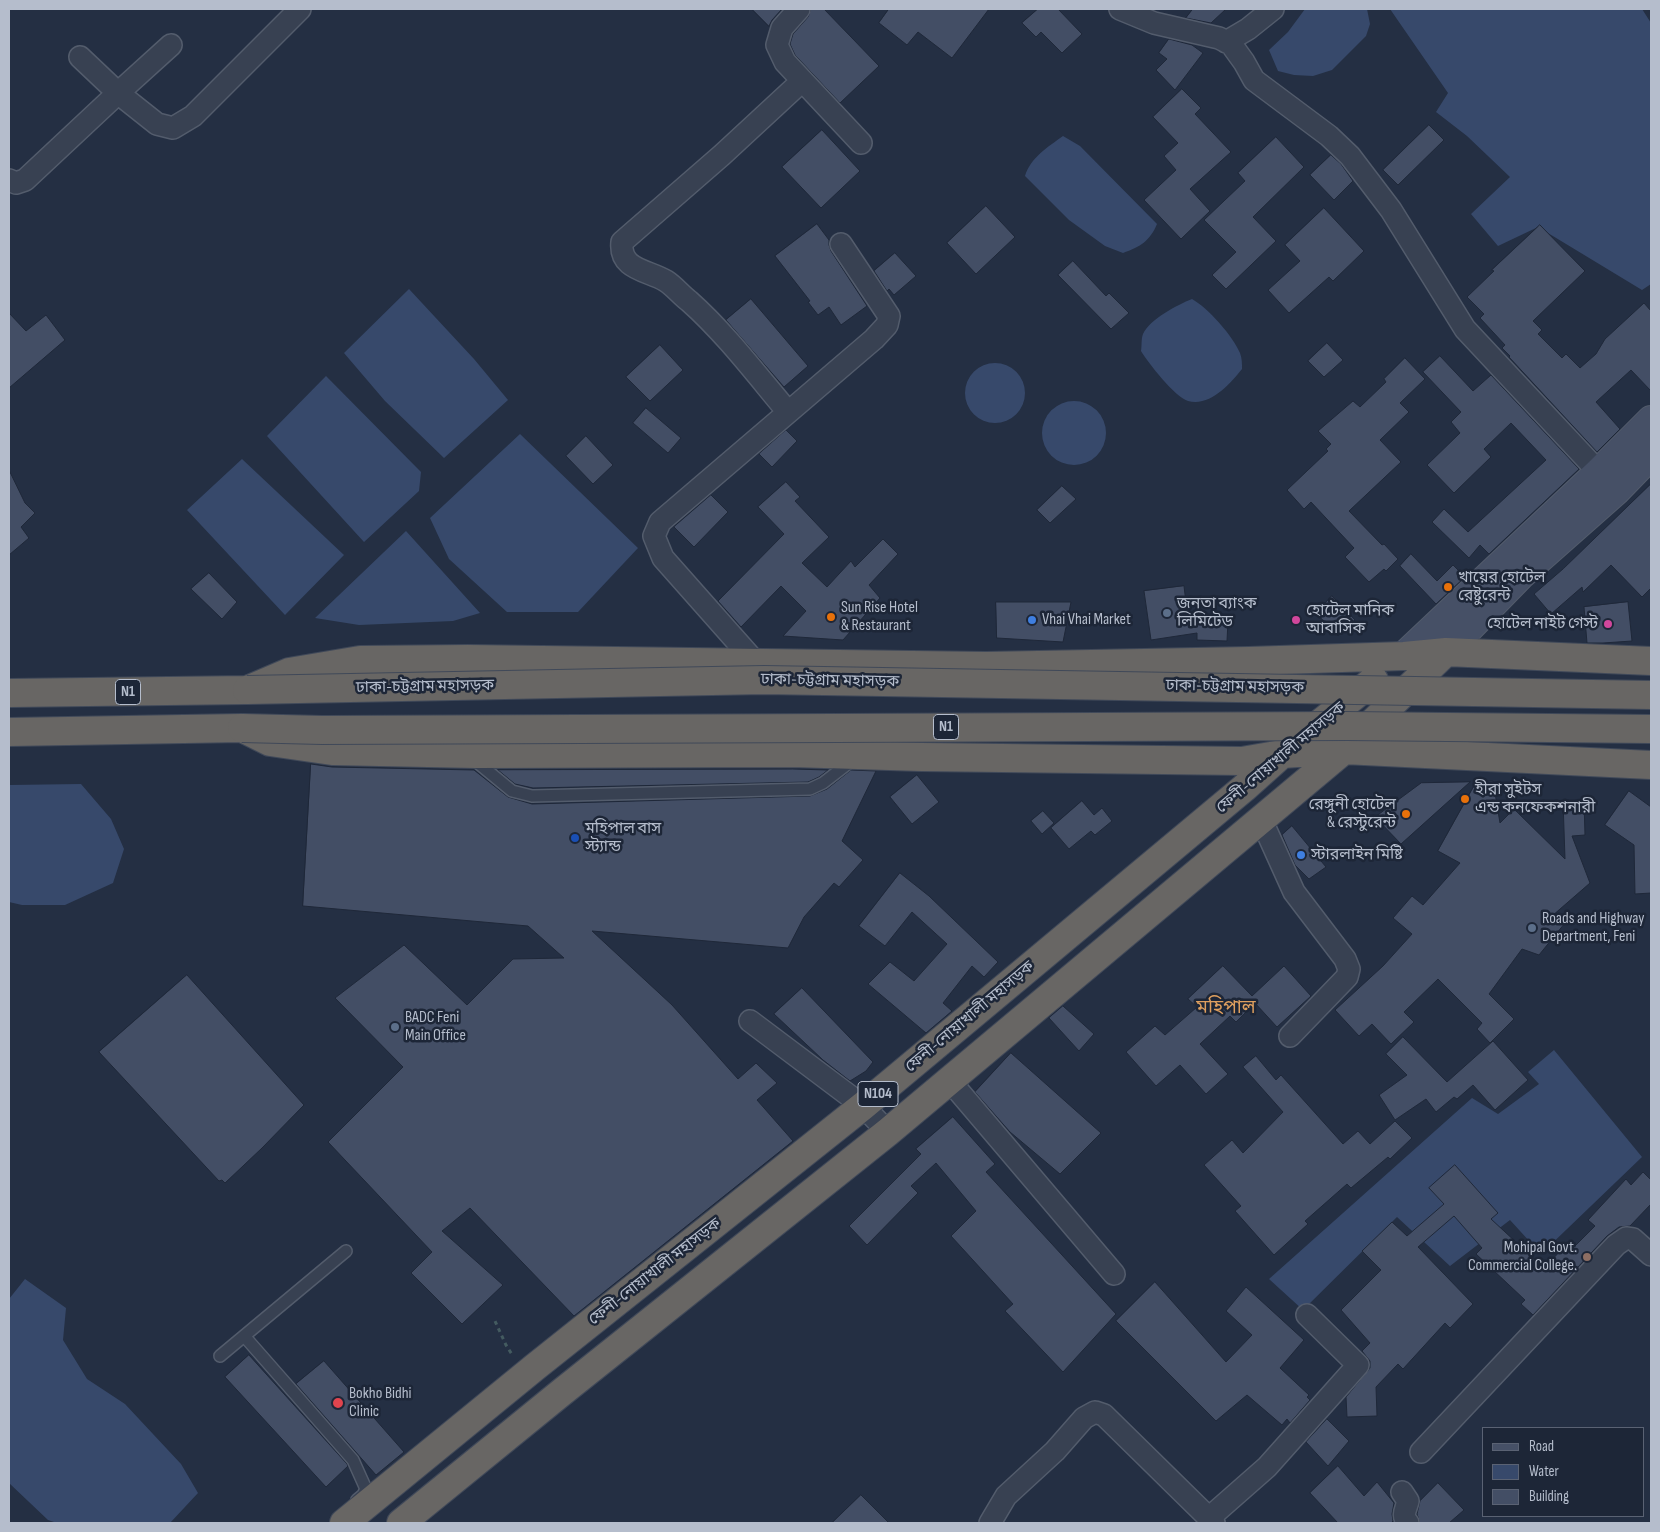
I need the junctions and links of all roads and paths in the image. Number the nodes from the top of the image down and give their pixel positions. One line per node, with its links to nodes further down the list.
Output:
1 (300, 9): 9 (street)
2 (799, 9): 8 (street)
3 (1120, 9): 5 (street)
4 (1272, 9): 5 (street)
5 (1226, 42): 16 (street)
6 (171, 45): 9 (street)
7 (80, 57): 9 (street)
8 (802, 81): 10 (street); 13 (street)
9 (118, 93): 11 (street)
10 (861, 143)
11 (9, 180)
12 (841, 244): 13 (street)
13 (788, 412): 20 (street)
14 (1651, 420): 16 (main road, N104)
15 (1651, 455): 16 (main road, N104)
16 (1608, 482): 17 (main road, N104); 18 (main road, N104)
17 (1446, 652): 18 (highway); 19 (highway); 27 (highway, ফেনী-নোয়াখালী মহাসড়ক / N104)
18 (1404, 656): 20 (highway); 29 (highway, ফেনী-নোয়াখালী মহাসড়ক / N104)
19 (1651, 661)
20 (756, 663): 21 (highway)
21 (247, 690): 22 (highway, ঢাকা-চট্টগ্রাম মহাসড়ক / N1); 23 (highway, ঢাকা-চট্টগ্রাম মহাসড়ক / N1, bridge)
22 (9, 694)
23 (1651, 695)
24 (242, 728): 25 (highway, N1, bridge); 26 (highway, N1); 28 (highway)
25 (1651, 729)
26 (9, 732)
27 (1344, 750): 29 (highway); 31 (highway); 32 (highway, ফেনী-নোয়াখালী মহাসড়ক / N104)
28 (466, 753): 30 (highway); 30 (lane)
29 (1282, 754): 30 (highway); 36 (highway, ফেনী-নোয়াখালী মহাসড়ক / N104)
30 (859, 755)
31 (1651, 765)
32 (1261, 820): 34 (street); 35 (highway, ফেনী-নোয়াখালী মহাসড়ক / N104)
33 (750, 1021): 36 (street)
34 (1290, 1036)
35 (950, 1081): 37 (highway, ফেনী-নোয়াখালী মহাসড়ক / N104); 40 (street)
36 (864, 1106): 37 (street); 47 (highway, ফেনী-নোয়াখালী মহাসড়ক / N104)
37 (888, 1132): 48 (highway, ফেনী-নোয়াখালী মহাসড়ক / N104)
38 (346, 1251): 42 (lane)
39 (1651, 1255): 44 (street)
40 (1114, 1274)
41 (1306, 1315): 46 (street)
42 (245, 1336): 43 (lane); 47 (lane)
43 (220, 1356)
44 (1421, 1452)
45 (1402, 1492): 50 (street)
46 (1211, 1521): 49 (street)
47 (345, 1523)
48 (401, 1523)
49 (990, 1523)
50 (1408, 1523)

